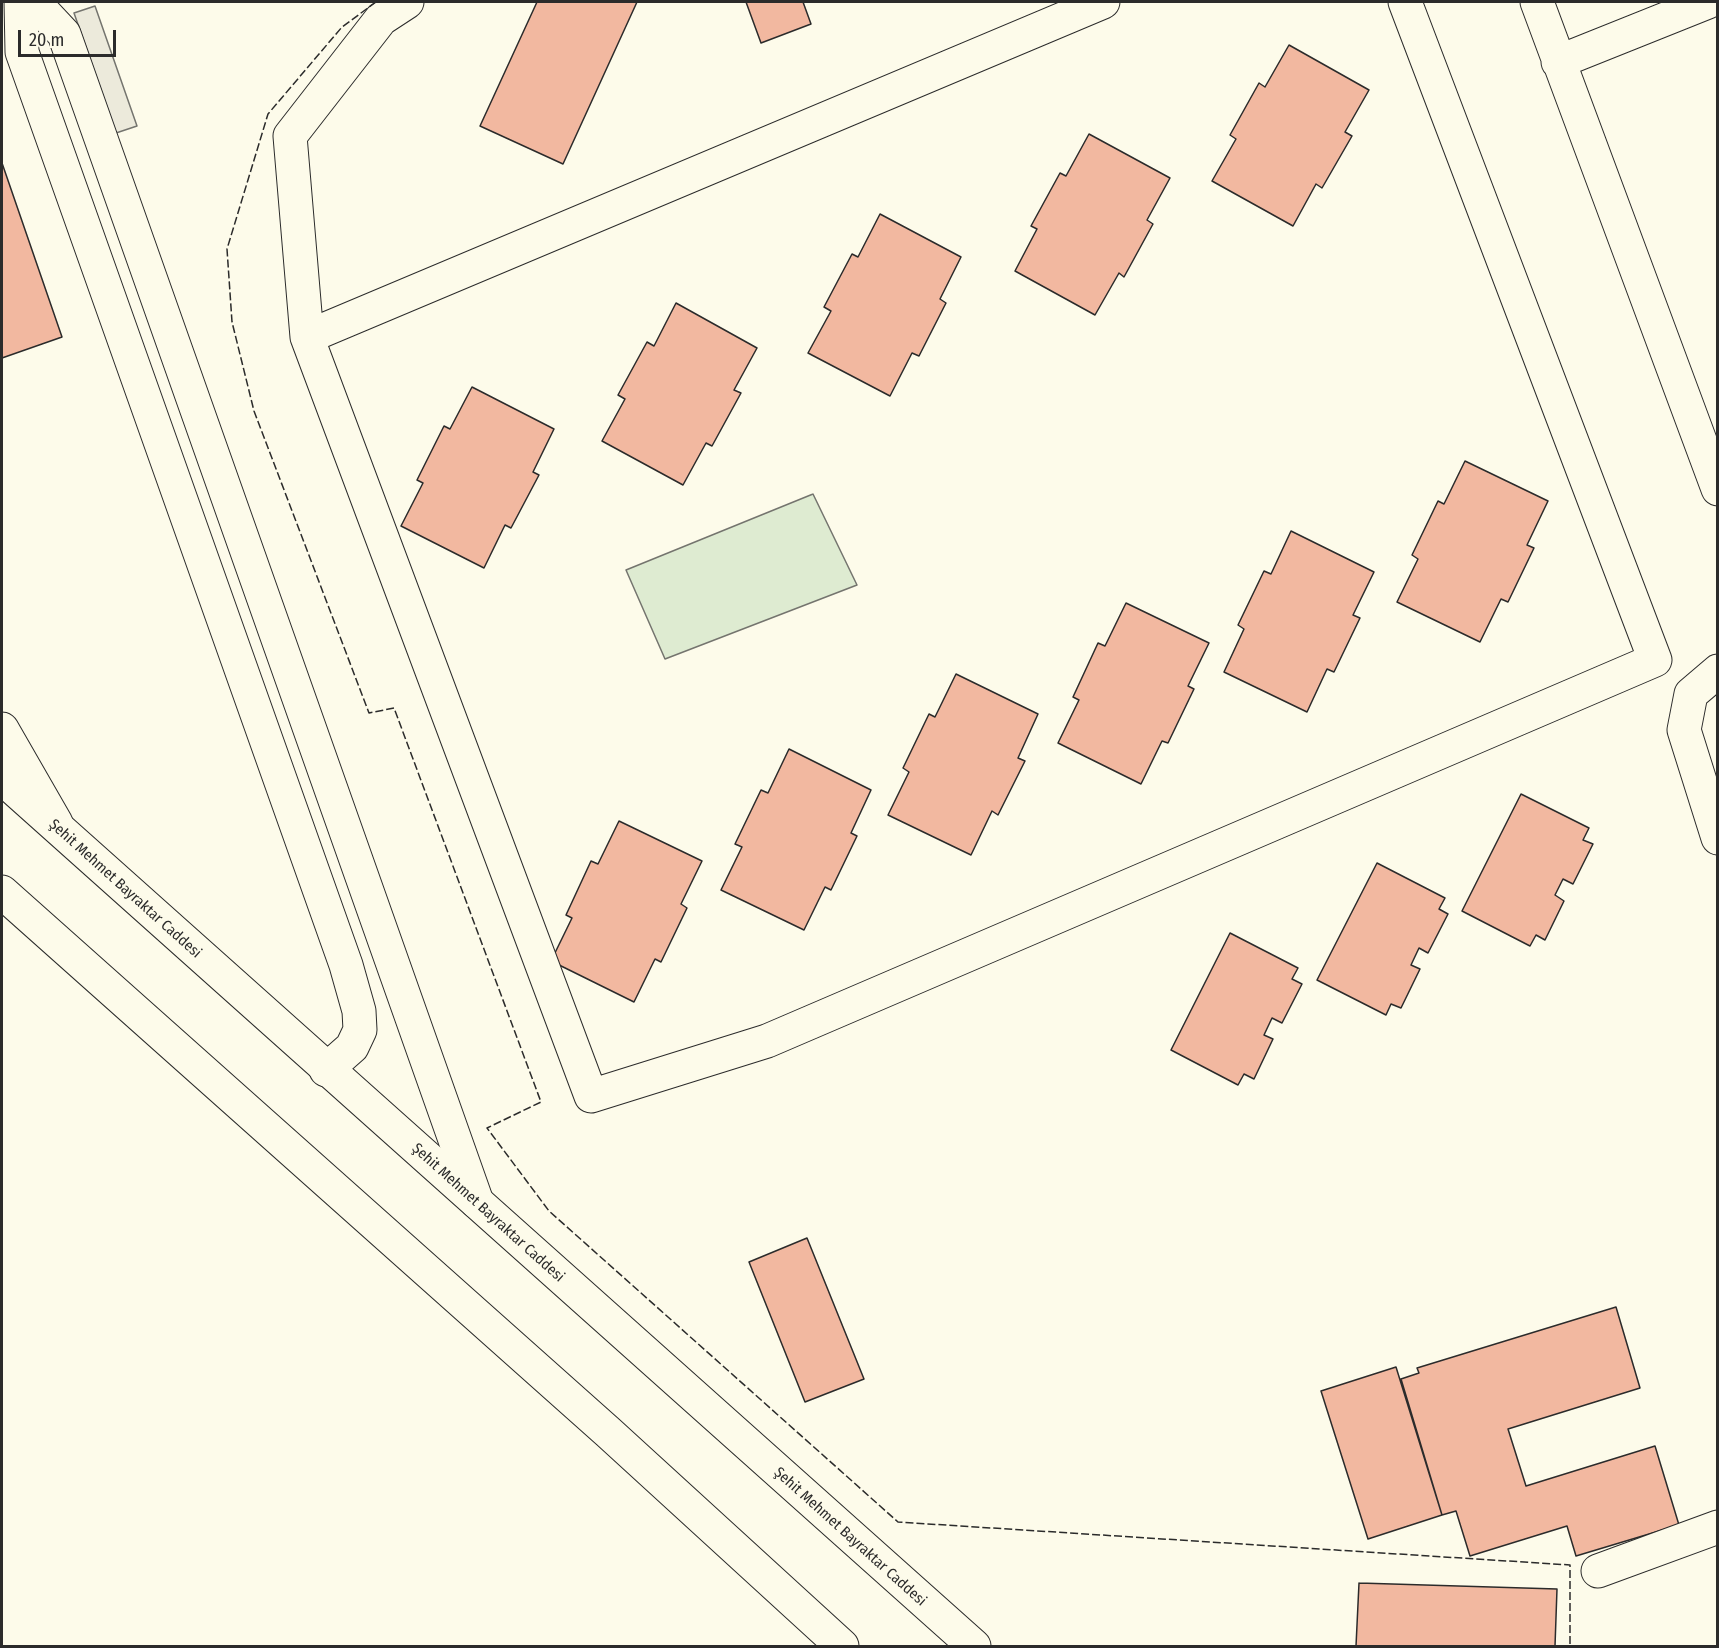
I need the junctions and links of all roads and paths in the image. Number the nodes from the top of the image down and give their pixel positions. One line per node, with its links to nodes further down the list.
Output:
1 (21, 2): 17 (street)
2 (34, 2): 18 (street)
3 (407, 2): 9 (street)
4 (1103, 2): 9 (street)
5 (1405, 2): 9 (street)
6 (1537, 2): 8 (street)
7 (1708, 2): 8 (street)
8 (1558, 62): 10 (street)
9 (307, 337)
10 (1718, 489)
11 (1718, 671): 15 (street)
12 (2, 729): 14 (street)
13 (2, 778): 14 (street, Şehit Mehmet Bayraktar Caddesi)
14 (62, 833): 17 (street, Şehit Mehmet Bayraktar Caddesi)
15 (1718, 838)
16 (2, 892): 21 (street)
17 (326, 1070): 18 (street, Şehit Mehmet Bayraktar Caddesi)
18 (477, 1202): 22 (street, Şehit Mehmet Bayraktar Caddesi)
19 (1718, 1527): 20 (street)
20 (1598, 1571)
21 (842, 1647)
22 (974, 1647)

